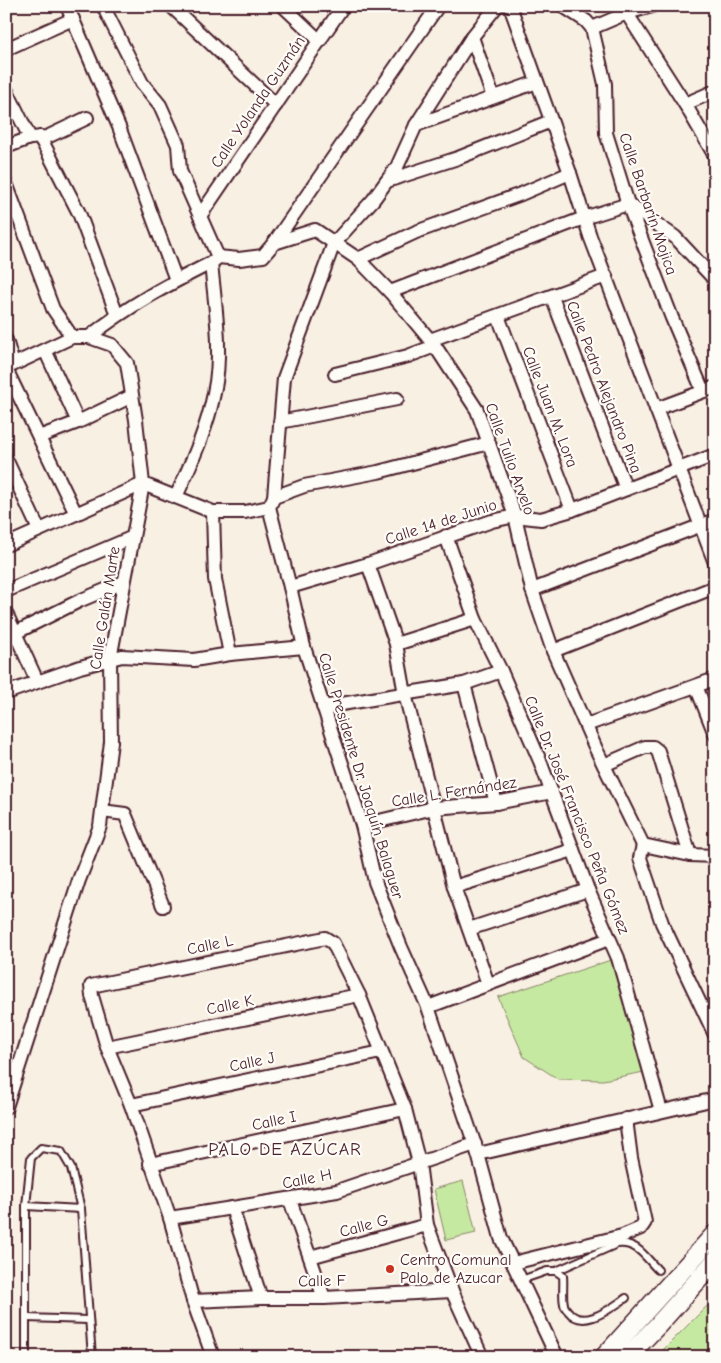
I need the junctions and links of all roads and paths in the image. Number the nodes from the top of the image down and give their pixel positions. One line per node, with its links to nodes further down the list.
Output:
1 (67, 6): 12 (street)
2 (103, 6): 33 (street)
3 (171, 6): 22 (street)
4 (283, 6): 15 (street)
5 (343, 6): 15 (street, Calle Yolanda Guzmán)
6 (438, 6): 35 (street)
7 (497, 6): 14 (street, Calle Presidente Dr. Joaquín Balaguer)
8 (510, 6): 17 (street)
9 (563, 6): 13 (street)
10 (652, 6): 11 (street)
11 (625, 10): 13 (street); 21 (street)
12 (73, 19): 16 (street); 40 (street)
13 (592, 28): 32 (street, Calle Barbarín Mojica)
14 (472, 37): 20 (street); 25 (street, Calle Presidente Dr. Joaquín Balaguer)
15 (320, 40): 22 (street, Calle Yolanda Guzmán)
16 (6, 49)
17 (537, 82): 20 (street); 24 (street)
18 (6, 89): 26 (street)
19 (715, 91): 21 (street)
20 (493, 97): 25 (street)
21 (685, 104): 28 (street)
22 (276, 105): 33 (street, Calle Yolanda Guzmán)
23 (87, 118): 26 (street)
24 (550, 122): 29 (street); 30 (street)
25 (416, 124): 30 (street, Calle Presidente Dr. Joaquín Balaguer)
26 (35, 138): 27 (street); 44 (street)
27 (6, 147)
28 (715, 156)
29 (570, 173): 34 (street); 37 (street)
30 (387, 181): 36 (street, Calle Presidente Dr. Joaquín Balaguer)
31 (6, 183): 46 (street)
32 (628, 204): 34 (street); 41 (street); 53 (street, Calle Barbarín Mojica)
33 (200, 216): 38 (street)
34 (584, 218): 39 (street); 42 (street)
35 (274, 243): 36 (street, Calle Tulio Arvelo); 38 (street, Calle Tulio Arvelo)
36 (334, 243): 37 (street, Calle Tulio Arvelo); 58 (street, Calle Presidente Dr. Joaquín Balaguer)
37 (358, 259): 42 (street, Calle Tulio Arvelo)
38 (215, 260): 40 (street, Calle Tulio Arvelo); 66 (street)
39 (606, 276): 43 (street); 56 (street)
40 (176, 280): 44 (street, Calle Tulio Arvelo)
41 (715, 280)
42 (390, 292): 49 (street, Calle Tulio Arvelo)
43 (552, 296): 45 (street); 65 (street, Calle Pedro Alejandro Pina)
44 (117, 315): 47 (street, Calle Tulio Arvelo)
45 (498, 316): 49 (street); 68 (street, Calle Juan M. Lora)
46 (72, 337): 47 (street, Calle Galán Marte); 50 (street)
47 (89, 337): 54 (street, Calle Galán Marte)
48 (6, 340): 51 (street)
49 (432, 343): 52 (street); 60 (street, Calle Tulio Arvelo)
50 (45, 350): 51 (street); 57 (street)
51 (9, 367): 59 (street)
52 (334, 374)
53 (709, 389): 56 (street)
54 (132, 396): 57 (street); 64 (street, Calle Galán Marte)
55 (397, 400): 58 (street)
56 (656, 408): 63 (street)
57 (78, 422): 59 (street)
58 (280, 422): 67 (street, Calle Presidente Dr. Joaquín Balaguer)
59 (39, 437): 70 (street)
60 (490, 443): 67 (street); 71 (street, Calle Tulio Arvelo)
61 (715, 455): 63 (street, Calle 14 de Junio)
62 (6, 459): 74 (street)
63 (679, 470): 65 (street, Calle 14 de Junio); 73 (street)
64 (143, 484): 66 (street); 70 (street); 76 (street, Calle Galán Marte)
65 (626, 489): 68 (street, Calle 14 de Junio)
66 (176, 497): 69 (street)
67 (271, 502): 69 (street); 81 (street, Calle Presidente Dr. Joaquín Balaguer)
68 (572, 510): 71 (street, Calle 14 de Junio)
69 (212, 512): 91 (street)
70 (76, 514): 74 (street)
71 (515, 516): 75 (street, Calle 14 de Junio); 84 (street, Calle Tulio Arvelo)
72 (715, 520): 73 (street)
73 (701, 526): 78 (street); 84 (street)
74 (39, 530): 77 (street)
75 (446, 536): 79 (street, Calle 14 de Junio); 86 (street, Calle Dr. José Francisco Peña Gómez)
76 (133, 537): 80 (street, Calle Galán Marte); 83 (street)
77 (6, 545)
78 (715, 563)
79 (368, 564): 81 (street, Calle 14 de Junio); 88 (street)
80 (124, 582): 87 (street); 92 (street, Calle Galán Marte)
81 (290, 587): 89 (street, Calle Presidente Dr. Joaquín Balaguer)
82 (715, 587): 90 (street)
83 (6, 590)
84 (532, 590): 90 (street, Calle Tulio Arvelo)
85 (6, 612): 87 (street)
86 (475, 619): 88 (street); 93 (street, Calle Dr. José Francisco Peña Gómez)
87 (16, 633): 95 (street)
88 (396, 644): 99 (street)
89 (304, 647): 91 (street); 100 (street, Calle Presidente Dr. Joaquín Balaguer)
90 (553, 651): 101 (street, Calle Tulio Arvelo)
91 (230, 654): 92 (street)
92 (110, 659): 95 (street); 107 (street, Calle Galán Marte)
93 (501, 671): 96 (street); 104 (street, Calle Dr. José Francisco Peña Gómez)
94 (715, 679): 97 (street)
95 (38, 681): 98 (street)
96 (464, 684): 99 (street); 105 (street)
97 (696, 686): 101 (street); 102 (street)
98 (6, 693)
99 (405, 694): 100 (street); 106 (street)
100 (323, 707): 108 (street, Calle Presidente Dr. Joaquín Balaguer)
101 (586, 725): 103 (street, Calle Tulio Arvelo)
102 (715, 734)
103 (604, 765): 109 (street, Calle Tulio Arvelo); 111 (street)
104 (552, 792): 105 (street, Calle L. Fernández); 110 (street, Calle Dr. José Francisco Peña Gómez)
105 (496, 803): 106 (street, Calle L. Fernández)
106 (434, 808): 108 (street, Calle L. Fernández); 113 (street)
107 (102, 811): 115 (street); 126 (street, Calle Galán Marte)
108 (362, 825): 120 (street, Calle Presidente Dr. Joaquín Balaguer)
109 (643, 845): 111 (street); 121 (street)
110 (572, 850): 113 (street); 114 (street, Calle Dr. José Francisco Peña Gómez)
111 (690, 855): 112 (street)
112 (715, 856)
113 (454, 887): 116 (street)
114 (588, 890): 116 (street); 117 (street, Calle Dr. José Francisco Peña Gómez)
115 (163, 906)
116 (468, 929): 118 (street)
117 (609, 939): 118 (street); 128 (street, Calle Dr. José Francisco Peña Gómez)
118 (488, 984): 120 (street)
119 (359, 995): 122 (street, Calle K); 122 (street, Calle L); 123 (street)
120 (428, 1007): 130 (street, Calle Presidente Dr. Joaquín Balaguer)
121 (715, 1035)
122 (107, 1047): 125 (street)
123 (381, 1052): 125 (street, Calle J); 127 (street)
124 (715, 1099): 128 (street, Calle H)
125 (131, 1105): 132 (street)
126 (6, 1107)
127 (405, 1109): 131 (street); 132 (street, Calle I)
128 (661, 1111): 129 (street, Calle H)
129 (626, 1119): 130 (street, Calle H); 142 (street)
130 (477, 1149): 131 (street, Calle H); 142 (street, Calle Presidente Dr. Joaquín Balaguer)
131 (419, 1163): 133 (street, Calle H); 138 (street)
132 (150, 1164): 137 (street)
133 (290, 1200): 135 (street, Calle H); 140 (street)
134 (26, 1206): 136 (lane); 136 (lane); 151 (lane)
135 (232, 1208): 137 (street, Calle H); 147 (street)
136 (81, 1209): 152 (lane)
137 (170, 1218): 150 (street)
138 (427, 1226): 140 (street, Calle G); 146 (street)
139 (715, 1234): 158 (main road)
140 (310, 1257): 148 (street)
141 (715, 1261): 159 (main road)
142 (513, 1263): 145 (street, Calle Presidente Dr. Joaquín Balaguer)
143 (658, 1270): 144 (lane)
144 (556, 1271): 145 (lane); 149 (lane)
145 (521, 1280): 157 (street, Calle Presidente Dr. Joaquín Balaguer)
146 (452, 1291): 148 (street, Calle F); 156 (street)
147 (261, 1298): 148 (street, Calle F); 150 (street, Calle F)
148 (324, 1298)
149 (626, 1298)
150 (193, 1302): 155 (street)
151 (27, 1318): 152 (lane); 153 (lane)
152 (88, 1320): 154 (lane)
153 (26, 1357)
154 (92, 1357)
155 (213, 1357)
156 (482, 1357)
157 (557, 1357)
158 (604, 1357)
159 (627, 1357)

